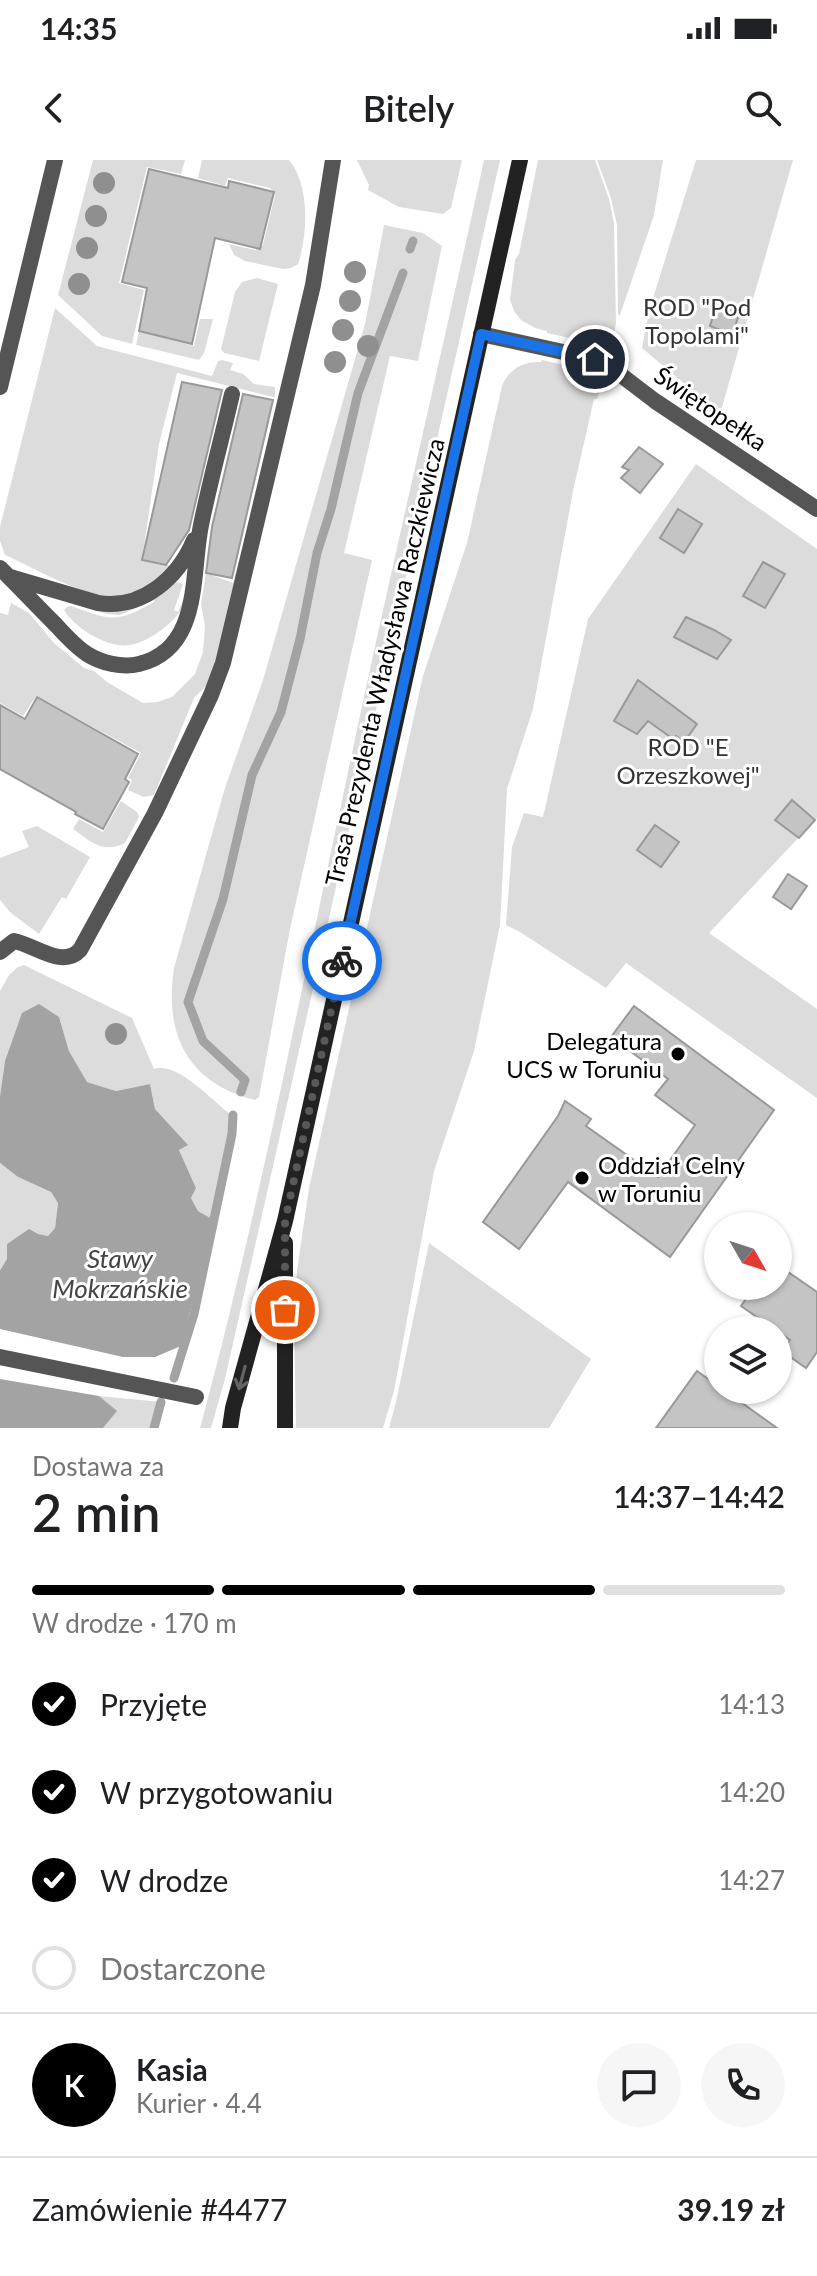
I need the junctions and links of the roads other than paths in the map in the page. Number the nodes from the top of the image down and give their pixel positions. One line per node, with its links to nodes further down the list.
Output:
1 (55, 160): 5 (street)
2 (333, 160): 8 (street)
3 (520, 160): 4 (main road, Trasa Prezydenta Władysława Raczkiewicza)
4 (481, 334): 6 (street, Świętopełka); 9 (main road, Trasa Prezydenta Władysława Raczkiewicza)
5 (0, 387)
6 (817, 509)
7 (4, 573): 7 (street)
8 (0, 952)
9 (285, 1221): 12 (main road, Trasa Prezydenta Władysława Raczkiewicza, one-way to 12); 13 (main road, Trasa Prezydenta Władysława Raczkiewicza)
10 (0, 1357): 11 (street)
11 (196, 1397)
12 (230, 1428)
13 (285, 1428)

